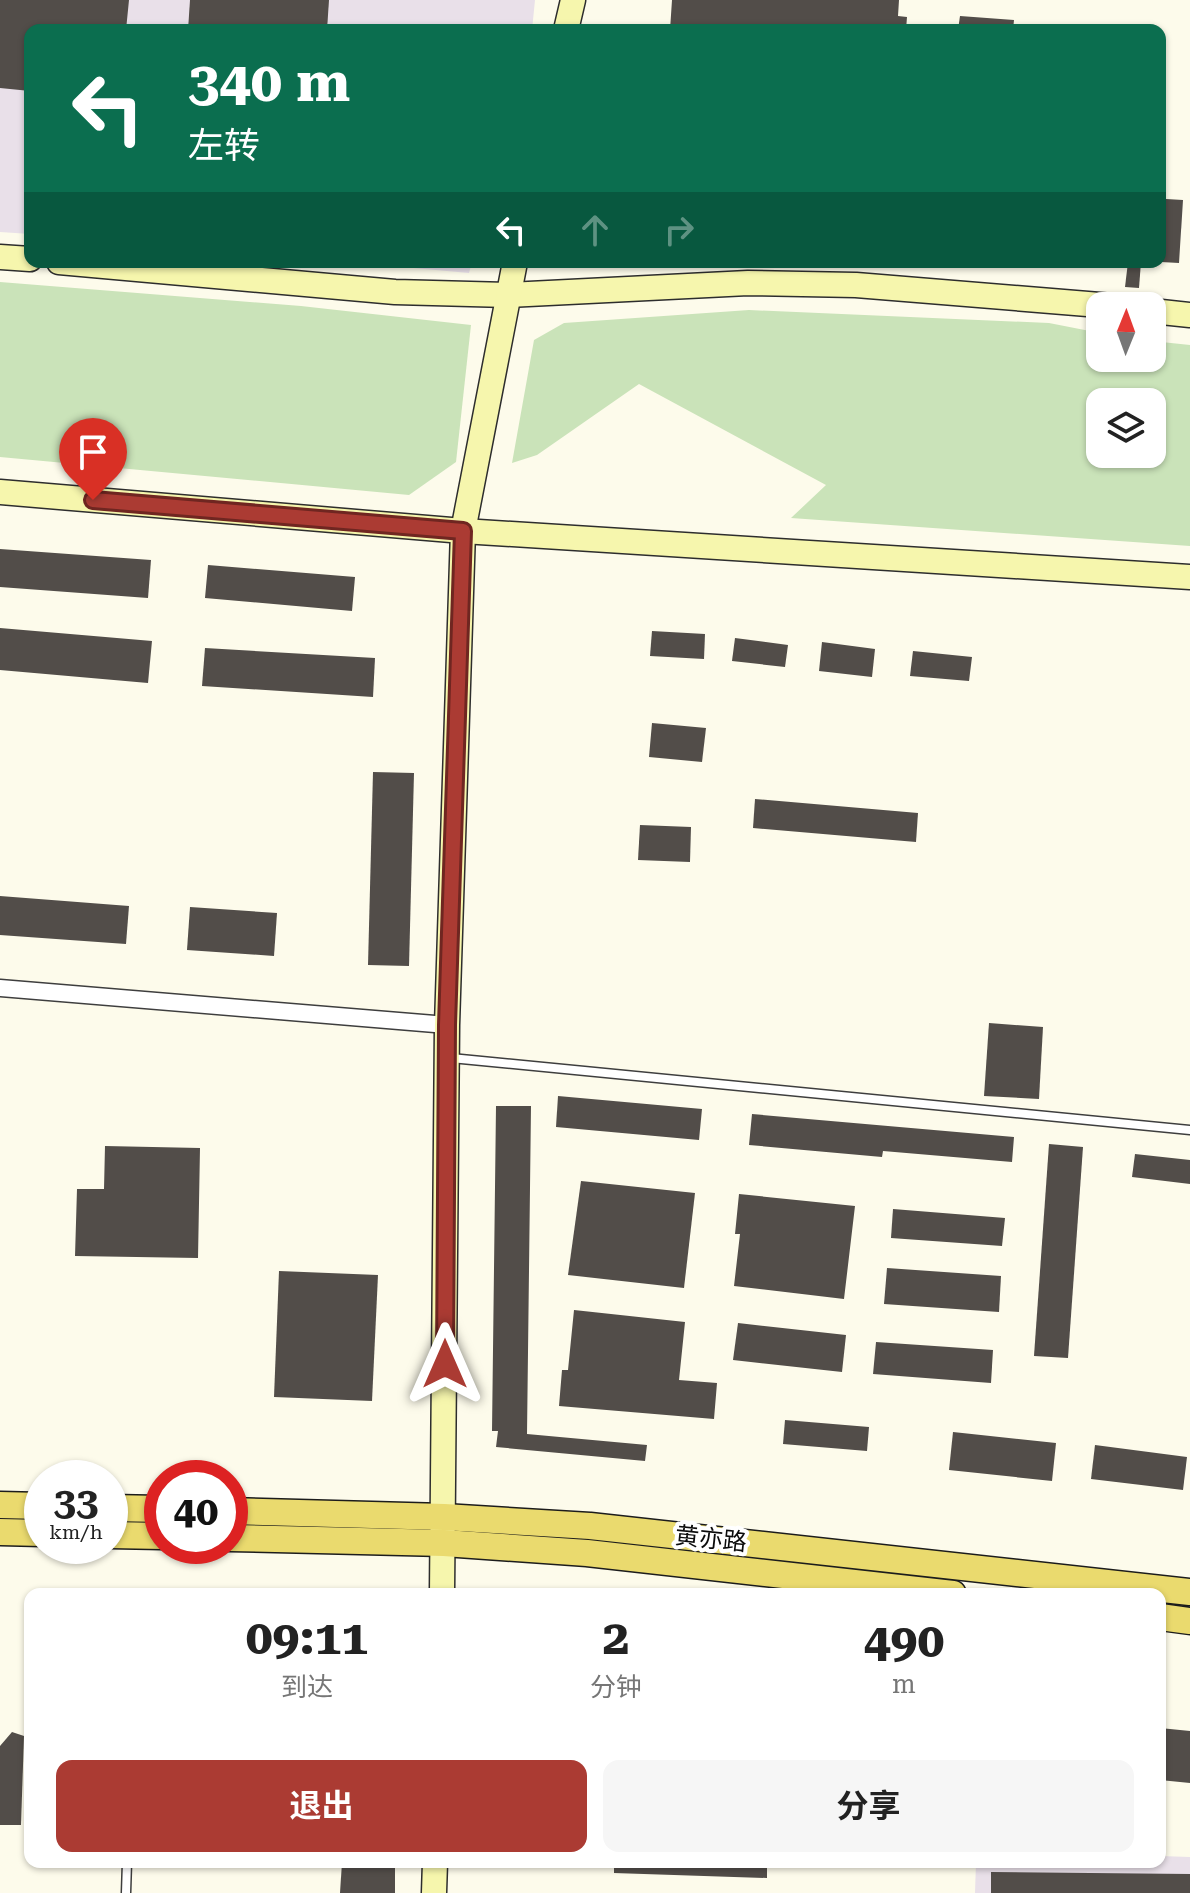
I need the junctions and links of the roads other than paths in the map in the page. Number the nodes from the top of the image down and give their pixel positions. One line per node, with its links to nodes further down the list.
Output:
1 (573, 0): 2 (street)
2 (567, 24)
3 (0, 257): 4 (street)
4 (24, 259)
5 (126, 268): 7 (street)
6 (514, 268): 7 (street)
7 (508, 295): 8 (street); 12 (street)
8 (1086, 304)
9 (1166, 312): 10 (street)
10 (1190, 315)
11 (0, 492): 12 (street)
12 (463, 531): 13 (street); 15 (street)
13 (1190, 577)
14 (0, 988): 15 (street)
15 (447, 1025): 16 (street)
16 (447, 1058): 17 (lane); 21 (street)
17 (1190, 1130)
18 (0, 1505): 19 (main road)
19 (24, 1506)
20 (248, 1512): 21 (main road, 黄亦路)
21 (444, 1517): 25 (street); 28 (main road, 黄亦路)
22 (0, 1532): 23 (main road)
23 (24, 1533)
24 (248, 1538): 25 (main road, 黄亦路)
25 (444, 1543): 26 (street); 27 (main road, 黄亦路)
26 (442, 1588)
27 (899, 1588)
28 (1154, 1588)
29 (1166, 1589): 30 (main road, 黄亦路)
30 (1190, 1592)
31 (1166, 1618): 32 (main road)
32 (1190, 1621)
33 (127, 1868): 35 (lane)
34 (435, 1868): 36 (street)
35 (126, 1893)
36 (434, 1893)

